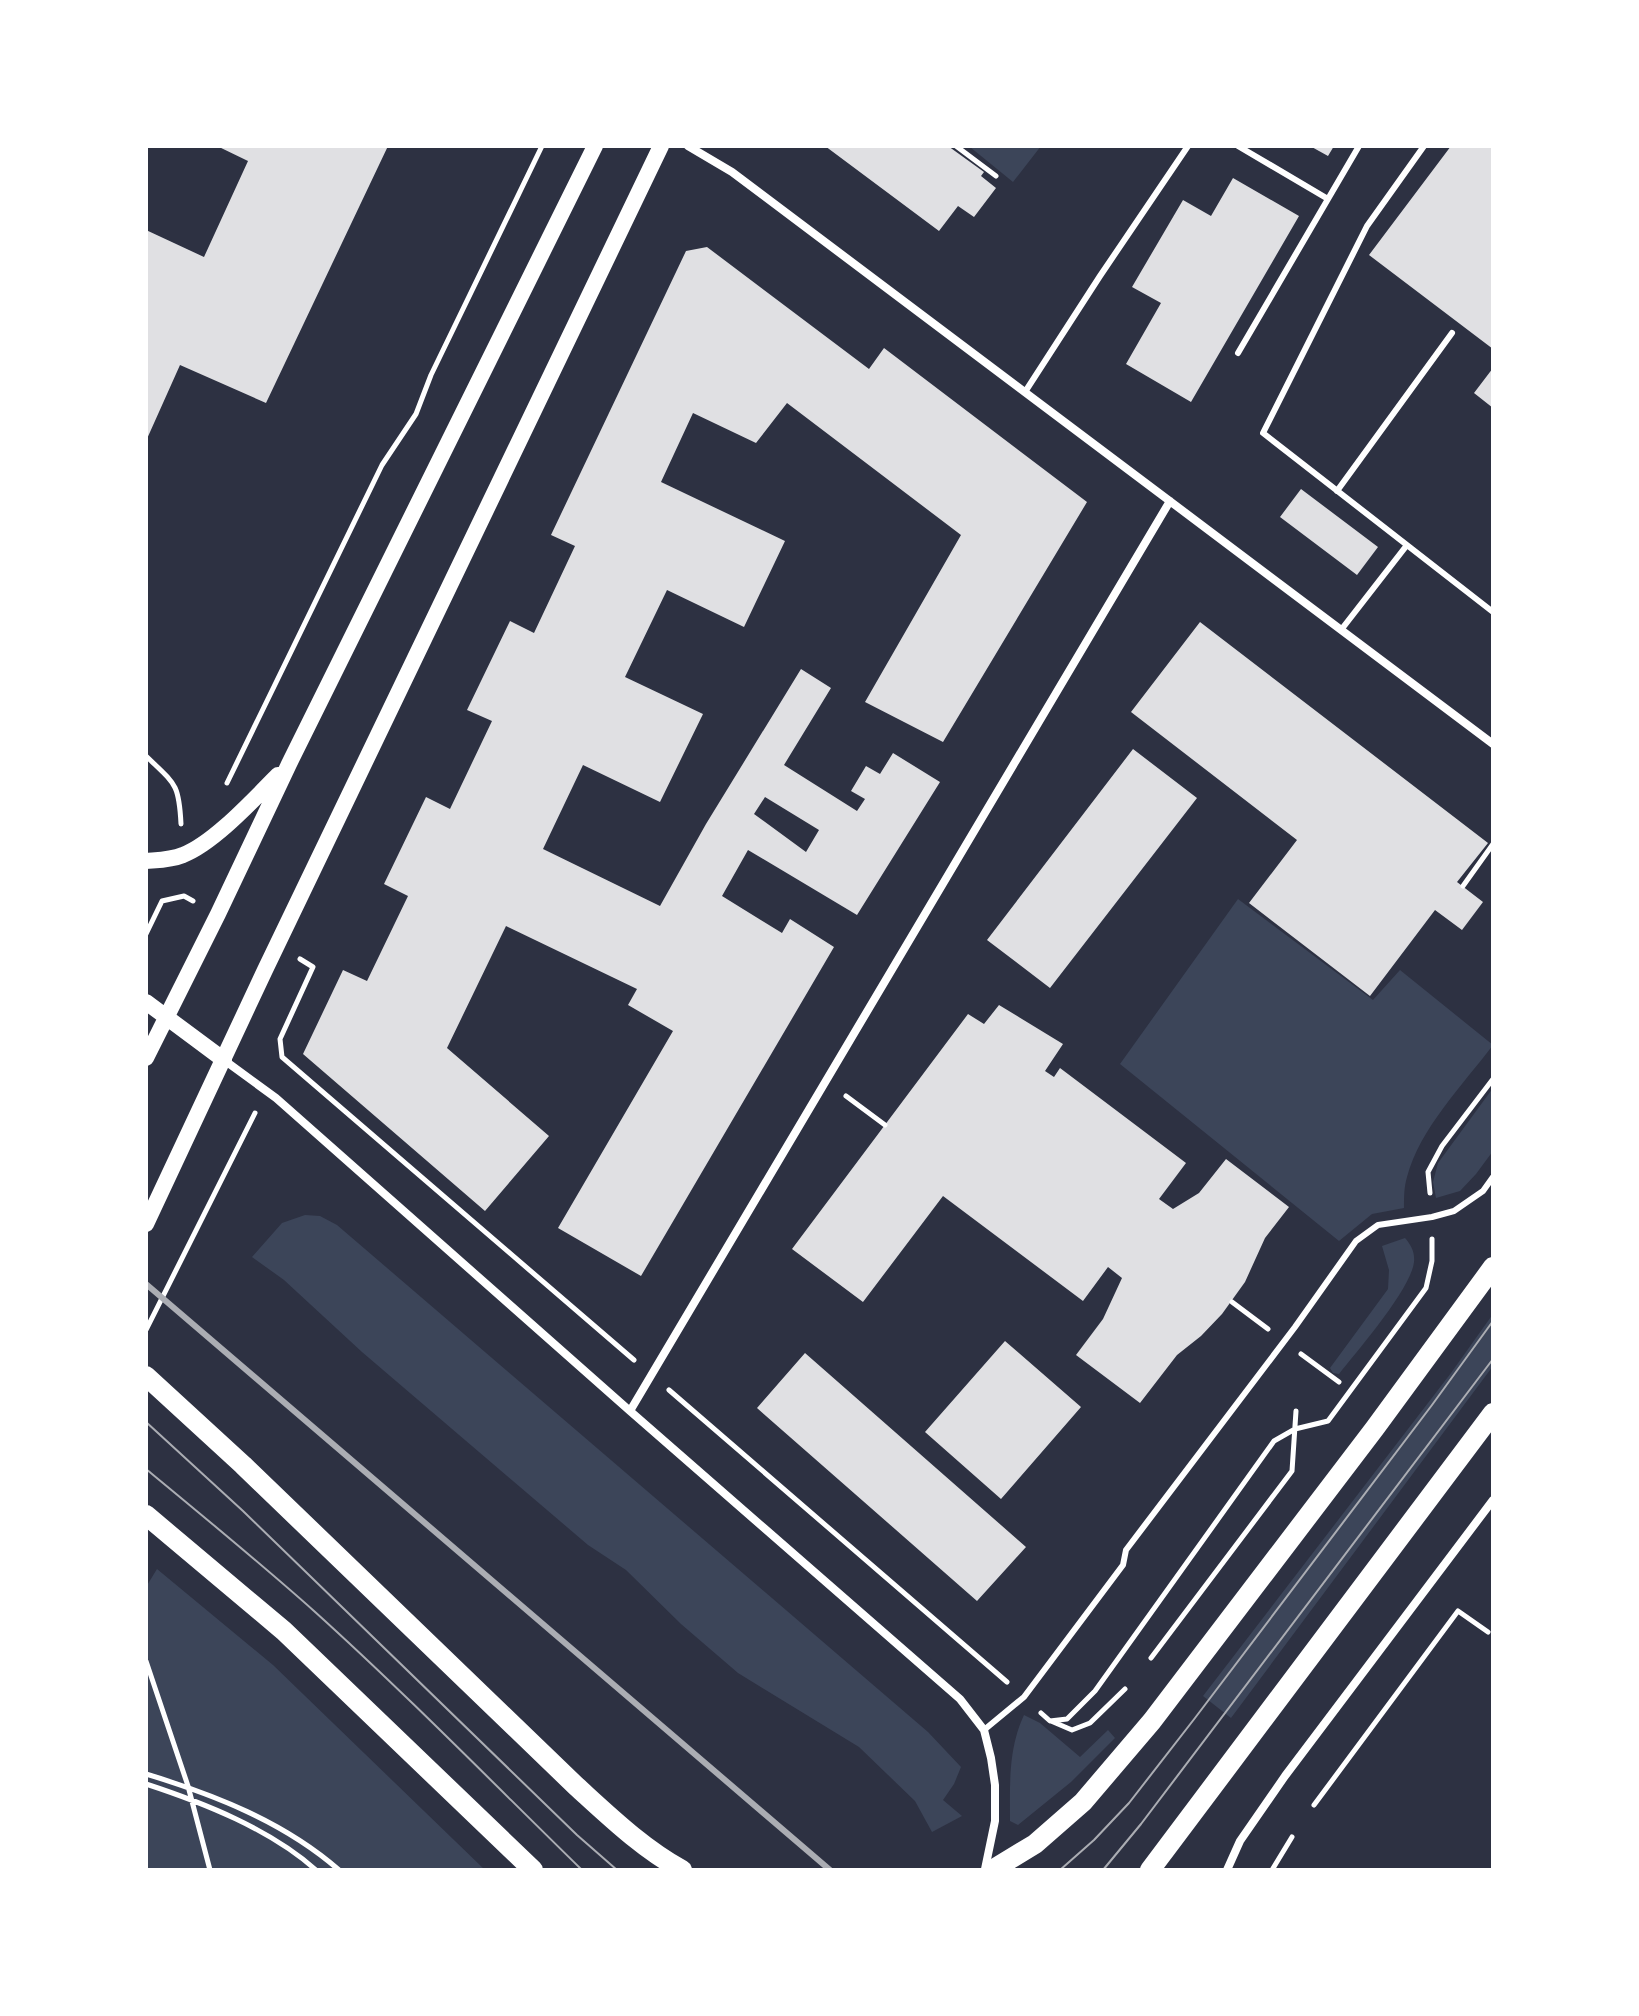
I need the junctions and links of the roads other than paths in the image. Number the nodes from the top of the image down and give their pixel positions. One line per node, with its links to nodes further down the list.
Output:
1 (595, 146): 18 (main road)
2 (661, 146): 23 (main road)
3 (688, 146): 11 (street)
4 (1188, 146): 11 (lane)
5 (1238, 146): 8 (lane)
6 (1359, 146): 8 (lane)
7 (1424, 146): 12 (lane)
8 (1328, 199): 10 (lane)
9 (1452, 333): 12 (lane)
10 (1238, 353)
11 (1025, 392): 13 (street)
12 (1337, 491): 14 (lane)
13 (1170, 501): 16 (street); 28 (street)
14 (1407, 545): 15 (lane); 16 (lane)
15 (1493, 612)
16 (1341, 630): 17 (street)
17 (1493, 744)
18 (289, 764): 19 (main road); 21 (main road)
19 (146, 861)
20 (146, 1002): 21 (main road)
21 (166, 1017): 22 (main road); 23 (main road)
22 (146, 1058)
23 (224, 1060): 25 (main road); 28 (street)
24 (1493, 1177): 32 (lane)
25 (146, 1224)
26 (1493, 1267): 37 (main road)
27 (146, 1376): 35 (main road)
28 (630, 1411): 32 (street)
29 (1493, 1413): 33 (main road)
30 (1493, 1500): 38 (street)
31 (146, 1515): 34 (main road)
32 (984, 1730): 36 (street)
33 (1157, 1862)
34 (533, 1870)
35 (682, 1870)
36 (984, 1870)
37 (992, 1870)
38 (1227, 1870)

